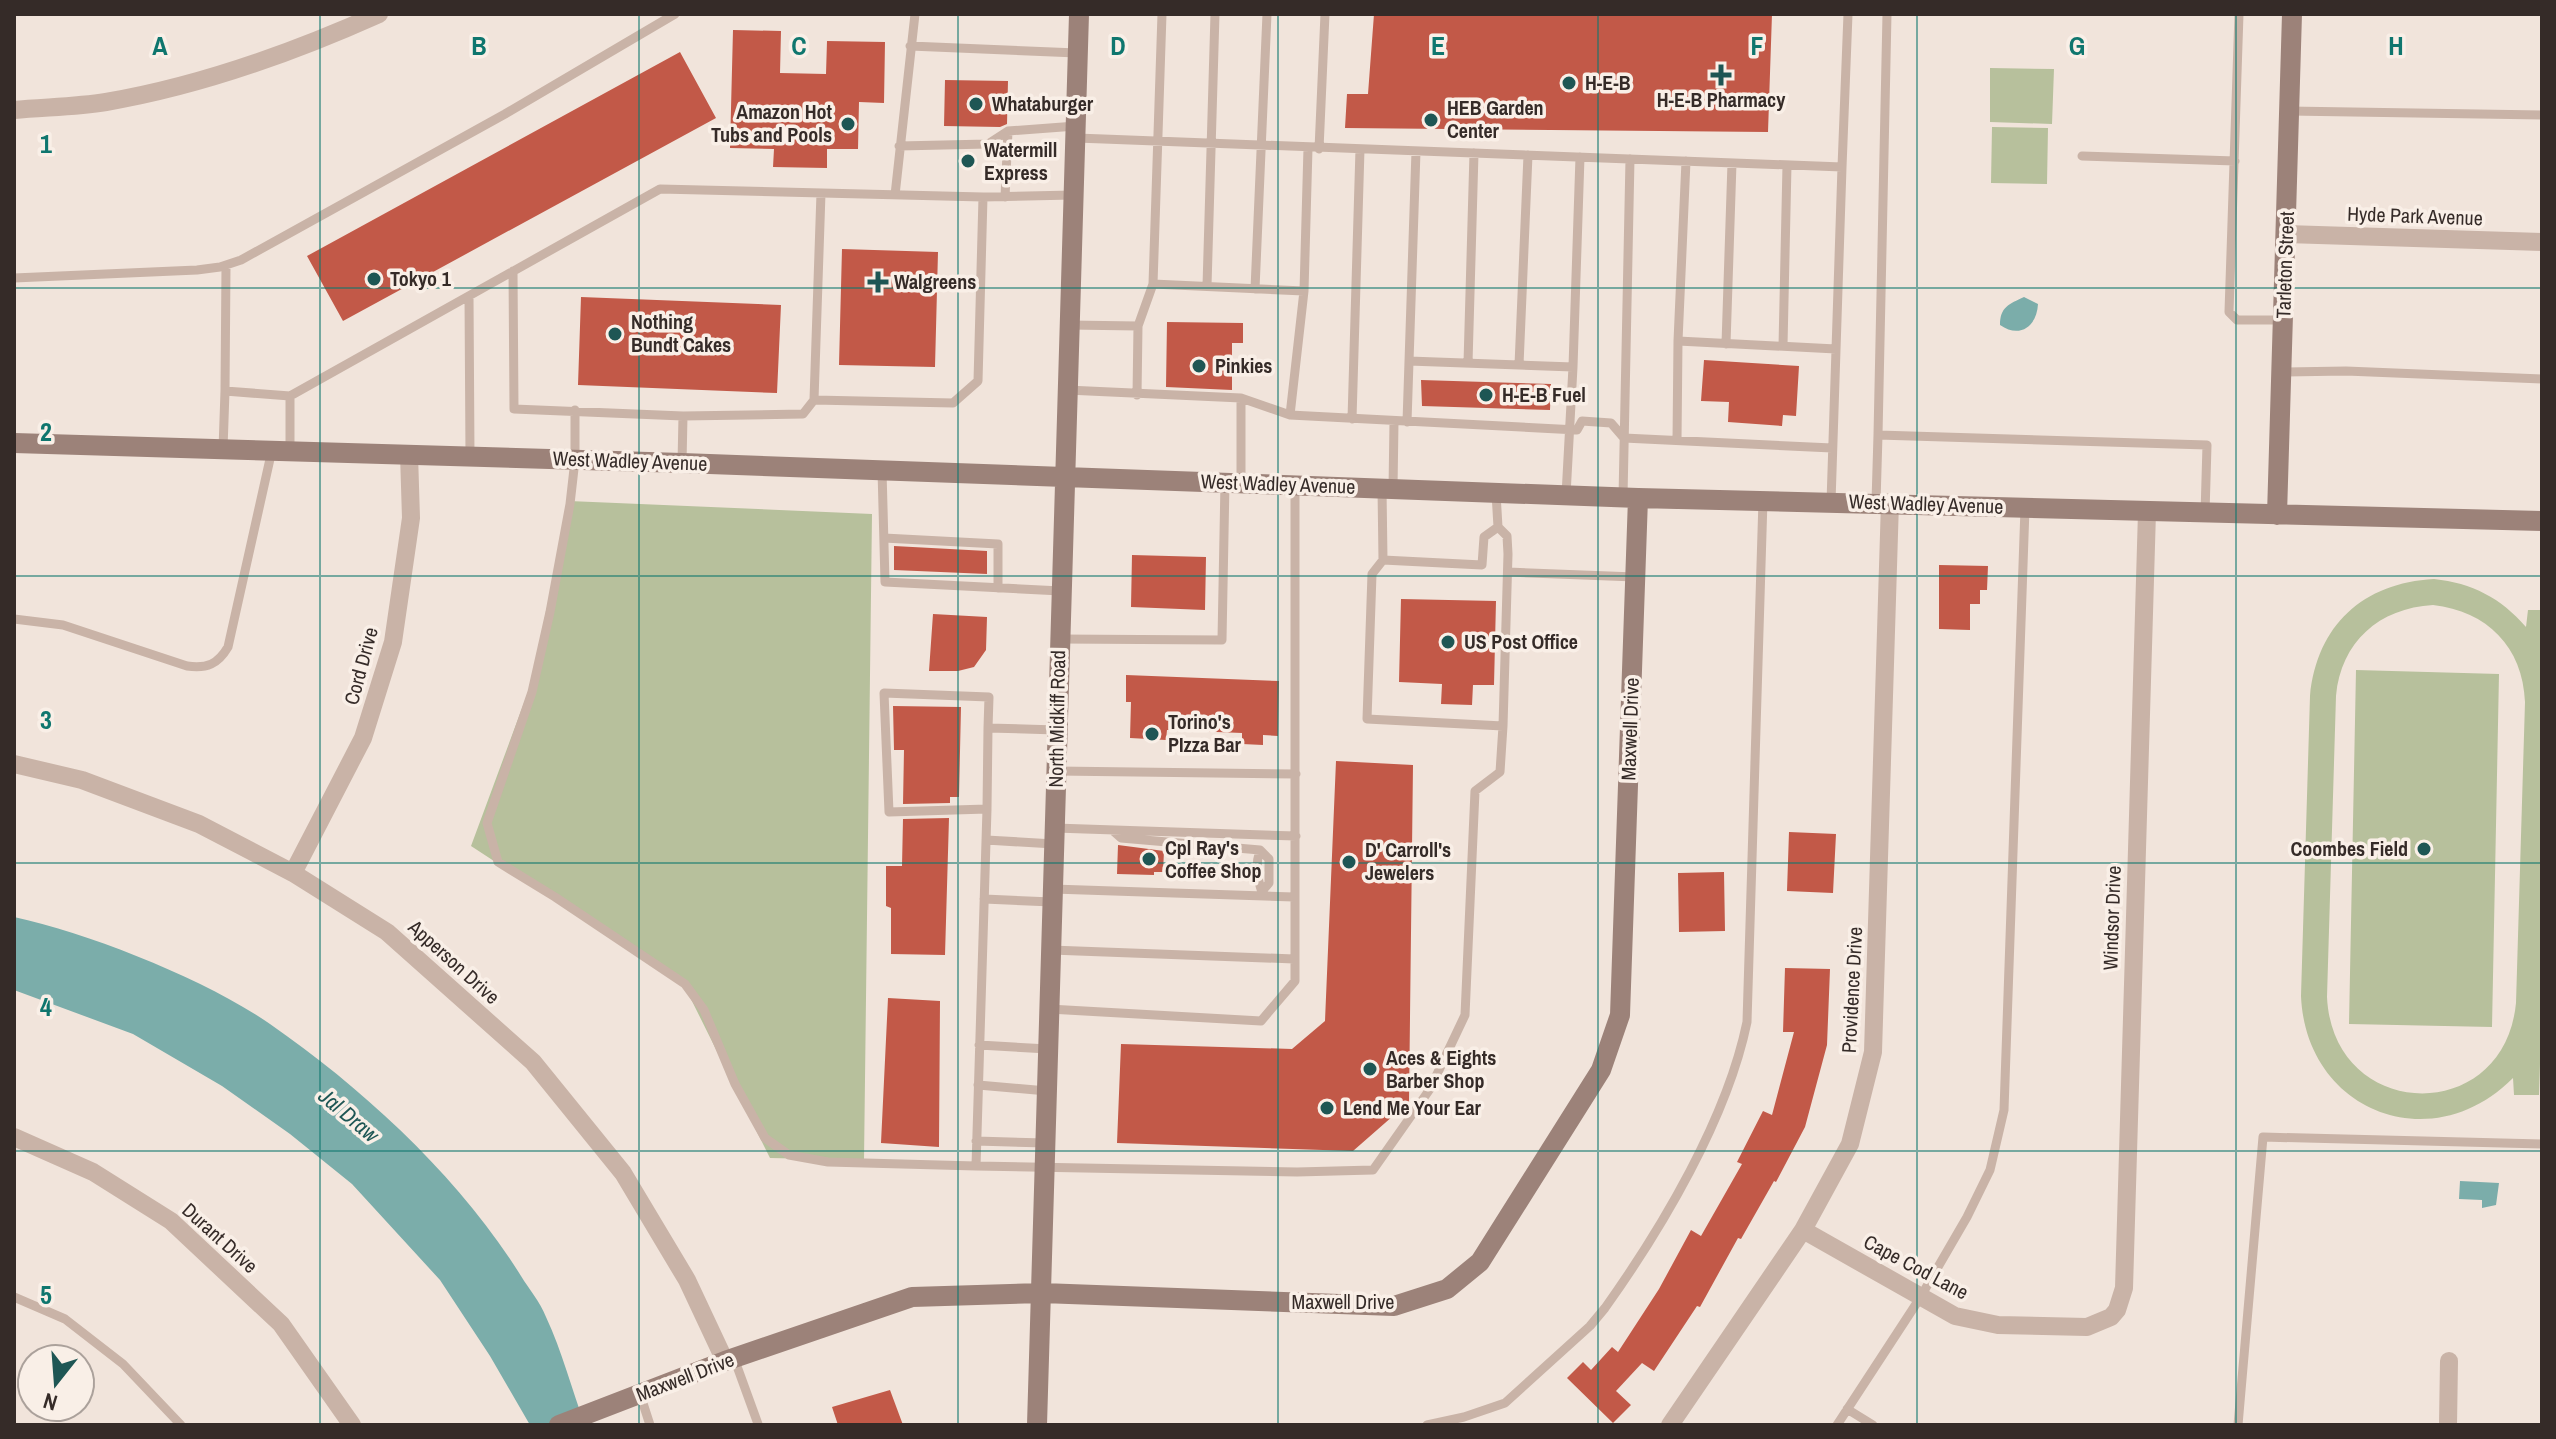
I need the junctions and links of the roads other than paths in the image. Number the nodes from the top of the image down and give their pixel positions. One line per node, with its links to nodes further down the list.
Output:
1 (379, 14): 15 (street)
2 (675, 14): 45 (lane)
3 (915, 14): 13 (lane)
4 (1079, 14): 14 (main road, North Midkiff Road)
5 (1162, 14): 20 (lane)
6 (1215, 14): 21 (lane)
7 (1267, 14): 23 (lane)
8 (1325, 14): 25 (lane)
9 (1848, 14): 37 (lane)
10 (1887, 14): 79 (lane)
11 (2239, 14): 34 (lane)
12 (2292, 14): 16 (main road, Tarleton Street)
13 (910, 46): 14 (lane); 22 (lane)
14 (1077, 53): 19 (main road, North Midkiff Road)
15 (14, 110)
16 (2289, 111): 17 (lane); 43 (main road, Tarleton Street)
17 (2542, 115)
18 (1008, 131): 19 (lane); 22 (lane); 42 (lane)
19 (1075, 132): 20 (lane); 40 (main road, North Midkiff Road)
20 (1158, 142): 21 (lane); 48 (lane)
21 (1211, 145): 23 (lane); 49 (lane)
22 (899, 146): 39 (lane)
23 (1261, 147): 24 (lane); 50 (lane)
24 (1308, 148): 25 (lane); 51 (lane)
25 (1319, 149): 26 (lane)
26 (1360, 149): 27 (lane); 75 (lane)
27 (1416, 151): 28 (lane); 60 (lane)
28 (1474, 153): 29 (lane); 61 (lane)
29 (1528, 155): 31 (lane); 62 (lane)
30 (2082, 156): 34 (lane)
31 (1580, 157): 32 (lane); 63 (lane)
32 (1630, 159): 33 (lane); 80 (lane)
33 (1686, 161): 35 (lane); 56 (lane)
34 (2235, 161): 53 (lane)
35 (1732, 163): 36 (lane); 57 (lane)
36 (1787, 165): 37 (lane); 58 (lane)
37 (1842, 167): 59 (lane)
38 (821, 193): 39 (lane); 46 (lane); 71 (lane)
39 (895, 195): 41 (lane)
40 (1073, 195): 42 (lane); 54 (main road, North Midkiff Road)
41 (983, 197): 42 (lane); 71 (lane)
42 (1005, 197)
43 (2286, 234): 44 (street, Hyde Park Avenue); 53 (main road, Tarleton Street)
44 (2542, 242)
45 (226, 266): 47 (lane); 67 (lane)
46 (513, 271): 52 (lane); 72 (lane)
47 (14, 278)
48 (1153, 284): 49 (lane); 55 (lane)
49 (1207, 286): 50 (lane)
50 (1255, 289): 51 (lane)
51 (1304, 291): 73 (lane)
52 (469, 296): 69 (lane); 87 (lane)
53 (2283, 320): 64 (main road, Tarleton Street)
54 (1069, 325): 55 (lane); 66 (main road, North Midkiff Road)
55 (1138, 326): 68 (lane)
56 (1678, 341): 57 (lane); 81 (lane)
57 (1726, 344): 58 (lane)
58 (1783, 346): 59 (lane)
59 (1836, 349): 83 (lane)
60 (1409, 361): 61 (lane); 77 (lane)
61 (1468, 363): 62 (lane)
62 (1519, 365): 63 (lane)
63 (1573, 367): 78 (lane)
64 (2281, 372): 65 (lane); 104 (main road, Tarleton Street)
65 (2542, 379)
66 (1067, 390): 68 (lane); 91 (main road, North Midkiff Road)
67 (225, 391): 69 (lane); 84 (lane)
68 (1137, 395): 70 (lane)
69 (290, 396): 85 (lane)
70 (1241, 398): 73 (lane); 92 (lane)
71 (814, 400): 74 (lane)
72 (575, 410): 74 (lane); 88 (lane)
73 (1290, 415): 75 (lane)
74 (683, 416): 89 (lane)
75 (1352, 419): 76 (lane)
76 (1394, 422): 77 (lane); 94 (lane)
77 (1407, 422): 78 (lane)
78 (1568, 429): 80 (lane); 96 (lane)
79 (1878, 435): 100 (lane); 103 (lane)
80 (1624, 438): 81 (lane); 97 (lane)
81 (1677, 440): 83 (lane)
82 (14, 443): 84 (main road, West Wadley Avenue)
83 (1832, 448): 99 (lane)
84 (223, 449): 85 (main road, West Wadley Avenue)
85 (281, 450): 86 (main road, West Wadley Avenue); 113 (lane)
86 (409, 454): 87 (main road, West Wadley Avenue); 126 (street, Cord Drive)
87 (470, 456): 88 (main road, West Wadley Avenue)
88 (575, 460): 89 (main road, West Wadley Avenue); 142 (lane)
89 (682, 463): 90 (main road, West Wadley Avenue)
90 (882, 470): 91 (main road, West Wadley Avenue); 107 (lane)
91 (1064, 476): 92 (main road, West Wadley Avenue); 112 (main road, North Midkiff Road)
92 (1233, 483): 93 (main road, West Wadley Avenue); 114 (lane)
93 (1295, 485): 94 (main road, West Wadley Avenue); 120 (lane)
94 (1387, 488): 95 (main road, West Wadley Avenue); 108 (lane)
95 (1496, 493): 96 (main road, West Wadley Avenue); 106 (lane)
96 (1566, 495): 97 (main road, West Wadley Avenue)
97 (1630, 498): 98 (main road, West Wadley Avenue); 110 (main road, Maxwell Drive)
98 (1763, 500): 99 (main road, West Wadley Avenue); 159 (lane)
99 (1831, 502): 100 (main road, West Wadley Avenue)
100 (1883, 502): 101 (main road, West Wadley Avenue); 144 (street, Providence Drive)
101 (2025, 508): 102 (main road, West Wadley Avenue); 147 (lane)
102 (2147, 512): 103 (main road, West Wadley Avenue); 148 (street, Windsor Drive)
103 (2205, 514): 104 (main road, West Wadley Avenue)
104 (2277, 515): 105 (main road, West Wadley Avenue)
105 (2542, 521)
106 (1498, 527): 108 (lane); 109 (lane)
107 (884, 538): 111 (lane); 111 (lane)
108 (1383, 560): 115 (lane)
109 (1508, 572): 110 (lane); 115 (lane)
110 (1635, 577): 145 (main road, Maxwell Drive)
111 (998, 588): 112 (lane)
112 (1061, 591): 114 (main road, North Midkiff Road)
113 (14, 619)
114 (1059, 639): 117 (main road, North Midkiff Road)
115 (1503, 726): 143 (lane)
116 (988, 728): 117 (lane); 121 (lane); 121 (lane)
117 (1057, 730): 119 (main road, North Midkiff Road)
118 (14, 764): 126 (street, Apperson Drive)
119 (1057, 771): 120 (lane); 123 (main road, North Midkiff Road)
120 (1296, 774): 124 (lane)
121 (987, 809): 125 (lane)
122 (1112, 830): 123 (lane); 124 (lane); 127 (lane)
123 (1054, 836): 125 (lane); 128 (main road, North Midkiff Road)
124 (1296, 836): 129 (lane)
125 (986, 840): 130 (lane)
126 (293, 873): 149 (street, Apperson Drive)
127 (1262, 894): 128 (lane); 129 (lane)
128 (1052, 895): 130 (lane); 131 (main road, North Midkiff Road)
129 (1294, 897): 132 (lane)
130 (984, 899): 134 (lane)
131 (1051, 950): 132 (lane); 133 (main road, North Midkiff Road)
132 (1294, 959): 133 (lane)
133 (1049, 1009): 135 (main road, North Midkiff Road)
134 (979, 1045): 135 (lane); 136 (lane)
135 (1048, 1049): 137 (main road, North Midkiff Road)
136 (978, 1085): 137 (lane); 139 (lane)
137 (1047, 1091): 140 (main road, North Midkiff Road)
138 (14, 1137): 155 (street, Durant Drive)
139 (976, 1141): 140 (lane); 142 (lane)
140 (1046, 1143): 143 (main road, North Midkiff Road)
141 (2542, 1144): 163 (lane)
142 (976, 1166): 143 (lane)
143 (1045, 1168): 145 (main road, North Midkiff Road)
144 (1803, 1230): 147 (street, Cape Cod Lane); 160 (street, Providence Drive)
145 (1042, 1293): 149 (main road, Maxwell Drive); 158 (main road, North Midkiff Road)
146 (14, 1297): 154 (lane)
147 (1920, 1298): 148 (street, Cape Cod Lane); 152 (lane)
148 (2108, 1318)
149 (730, 1359): 151 (main road, Maxwell Drive); 153 (lane)
150 (2449, 1361): 164 (street)
151 (640, 1394): 156 (main road, Maxwell Drive); 157 (lane)
152 (1847, 1409): 161 (lane); 162 (lane)
153 (758, 1424)
154 (181, 1425)
155 (352, 1425)
156 (559, 1425)
157 (650, 1425)
158 (1037, 1425)
159 (1427, 1425)
160 (1670, 1425)
161 (1837, 1425)
162 (1873, 1425)
163 (2238, 1425)
164 (2448, 1425)

